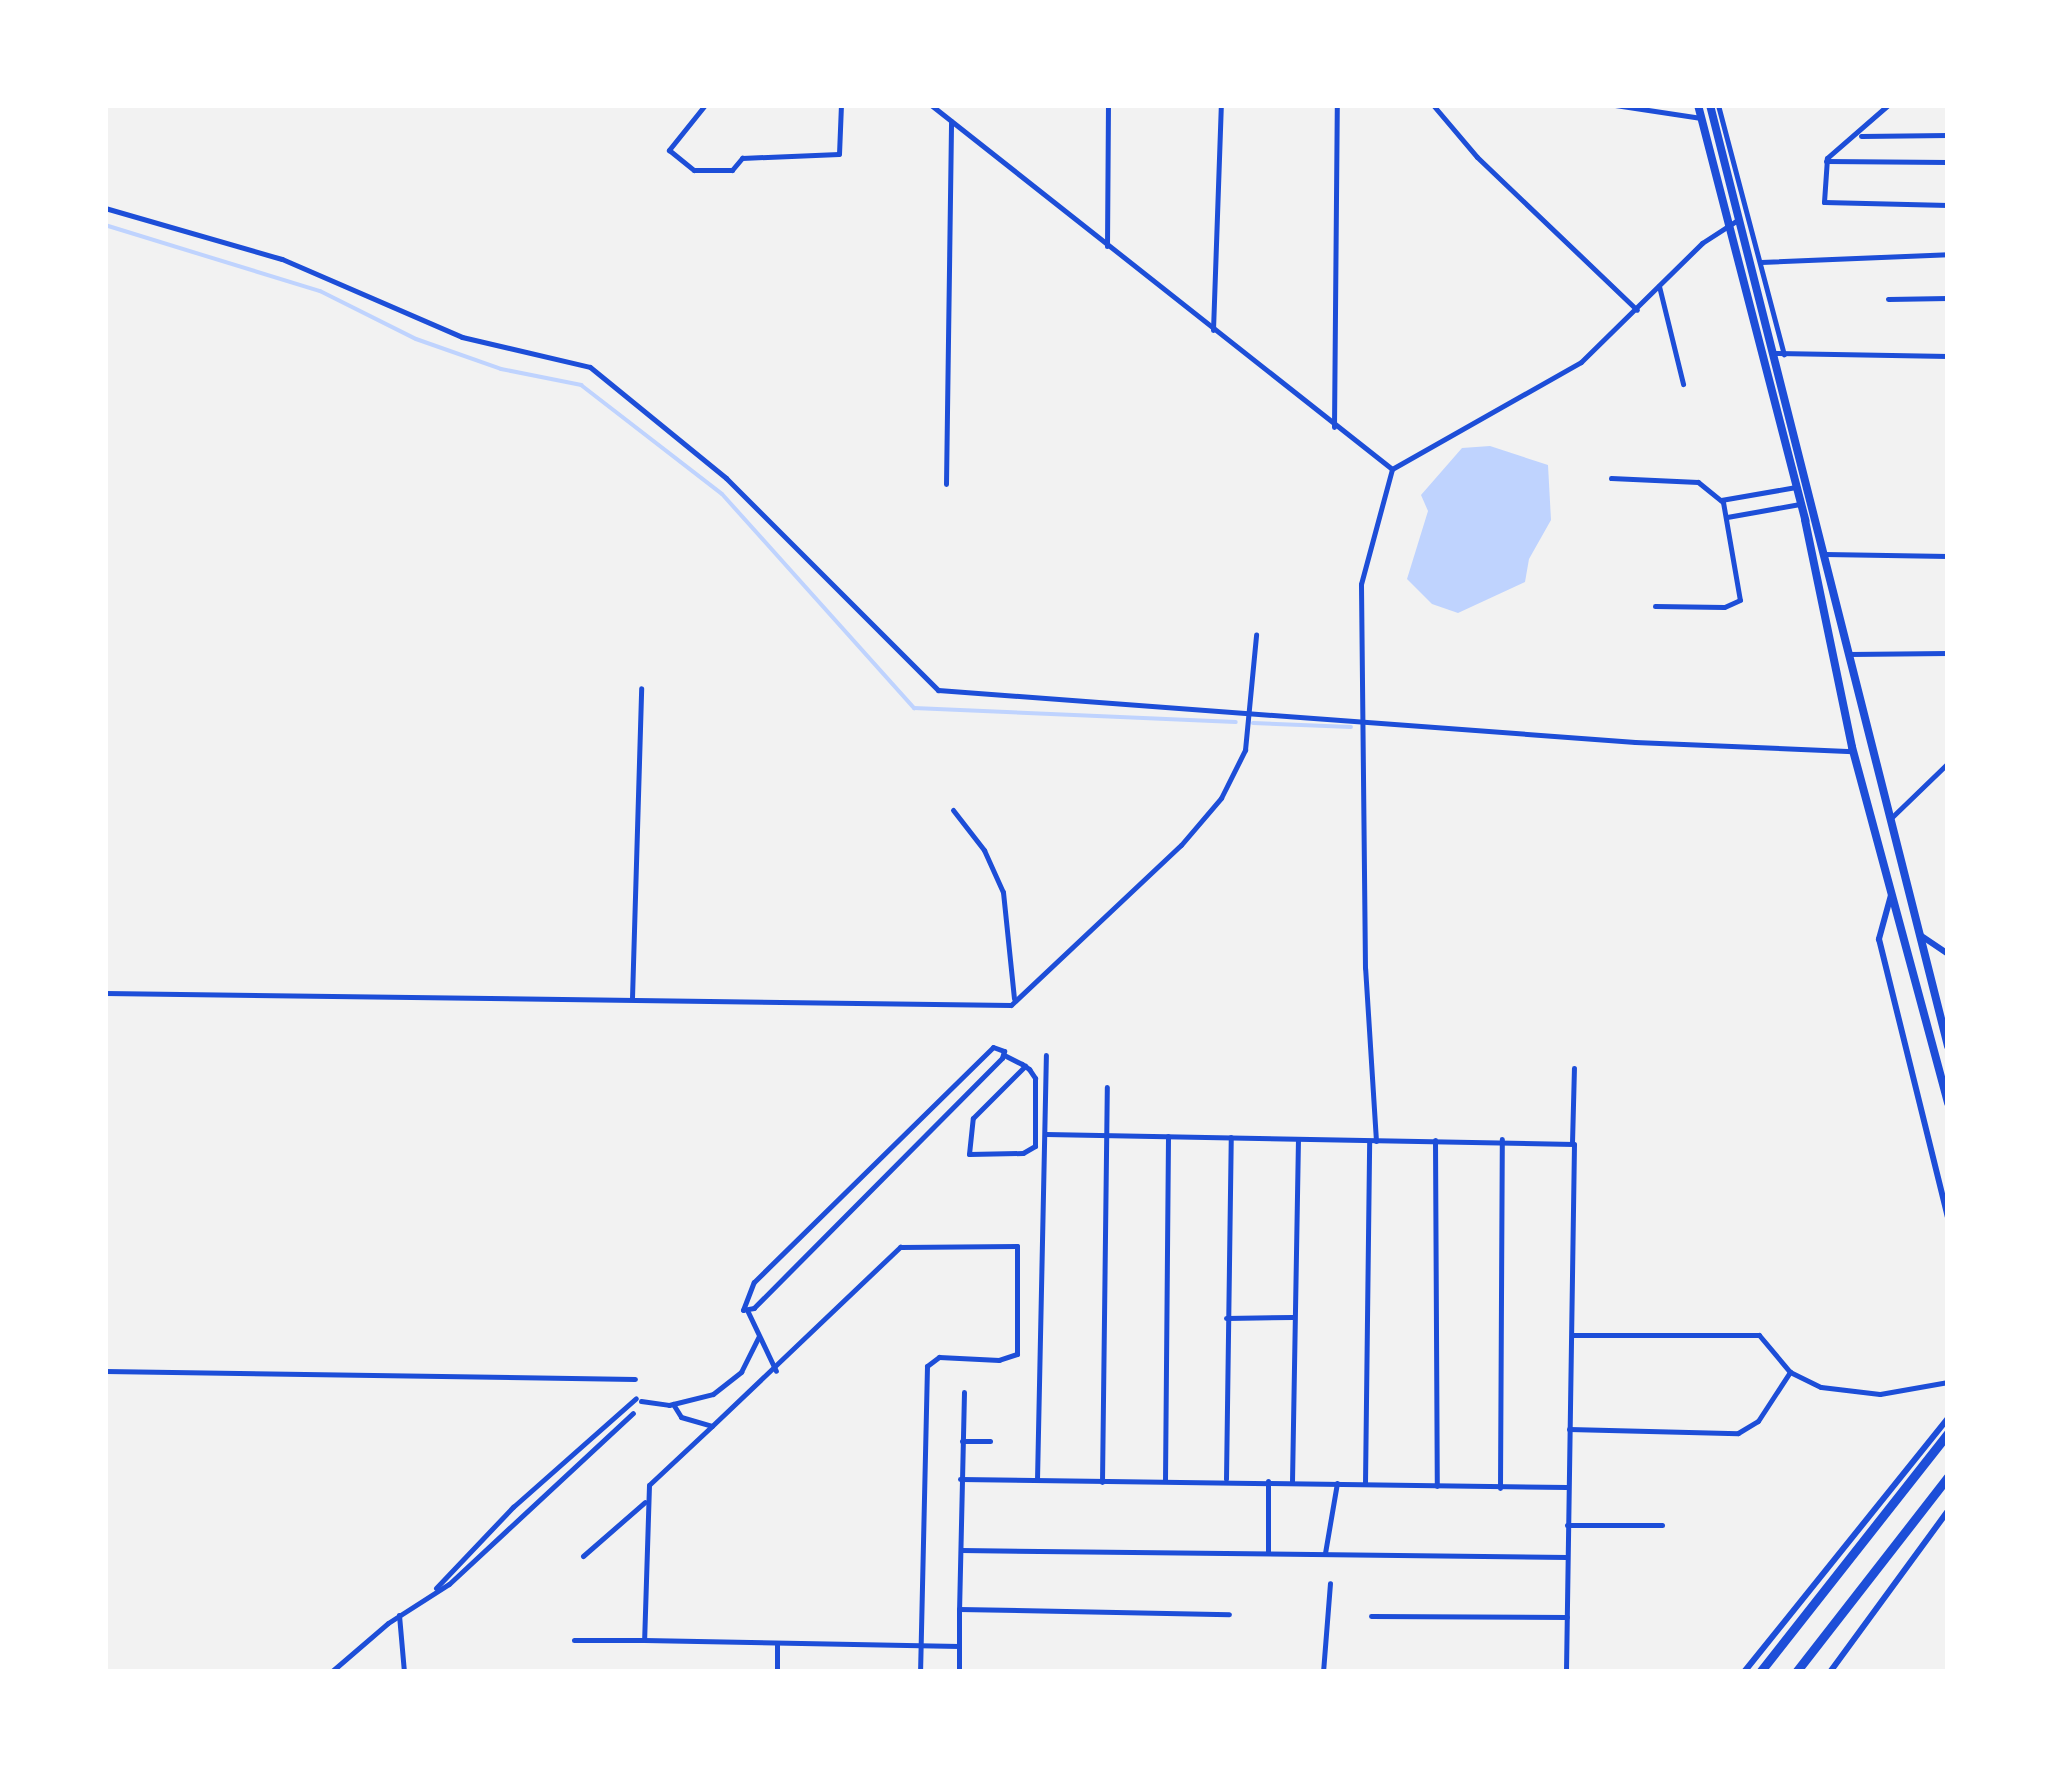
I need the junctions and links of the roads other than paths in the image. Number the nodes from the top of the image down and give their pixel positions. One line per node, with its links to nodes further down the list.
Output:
1 (705, 105): 2 (street)
2 (841, 105)
3 (930, 105): 13 (street)
4 (1108, 105): 22 (street)
5 (1222, 105): 30 (street)
6 (1337, 105): 35 (street)
7 (1434, 105): 29 (street)
8 (1615, 105): 12 (street)
9 (1698, 105): 12 (main road)
10 (1714, 105): 20 (main road); 24 (street)
11 (1888, 105): 15 (street)
12 (1701, 118): 21 (main road)
13 (951, 121): 22 (street); 38 (street)
14 (1948, 135): 15 (street)
15 (1858, 136): 16 (street)
16 (1825, 160): 17 (street); 18 (street)
17 (1948, 162)
18 (1948, 205)
19 (105, 208): 52 (street)
20 (1739, 219): 21 (street); 25 (main road)
21 (1729, 226): 26 (street); 39 (main road)
22 (1107, 246): 30 (street)
23 (1948, 254): 24 (street)
24 (1760, 262): 25 (street); 32 (street)
25 (1750, 263): 31 (main road)
26 (1659, 286): 29 (street); 34 (street)
27 (1948, 298): 28 (street)
28 (1888, 299)
29 (1637, 310): 36 (street)
30 (1213, 330): 35 (street)
31 (1773, 354): 32 (street); 43 (main road)
32 (1784, 354): 33 (street)
33 (1948, 356)
34 (1683, 384)
35 (1334, 427): 36 (street)
36 (1392, 470): 53 (street)
37 (1611, 478): 40 (street)
38 (946, 484)
39 (1796, 487): 40 (street); 41 (main road)
40 (1721, 500): 42 (street)
41 (1800, 504): 42 (street); 51 (main road)
42 (1727, 517): 45 (street)
43 (1822, 554): 44 (street); 48 (main road)
44 (1948, 556)
45 (1656, 606)
46 (1256, 635): 52 (street)
47 (1948, 653): 48 (street)
48 (1846, 654): 50 (main road)
49 (641, 688): 62 (street)
50 (1860, 705): 51 (main road); 57 (main road)
51 (1843, 706): 54 (main road)
52 (1251, 713): 53 (street); 63 (street)
53 (1360, 720): 54 (street); 78 (street)
54 (1853, 751): 58 (main road)
55 (1948, 762): 57 (street)
56 (953, 810): 63 (street)
57 (1890, 819): 59 (main road)
58 (1891, 895): 70 (main road); 80 (street)
59 (1919, 934): 60 (street); 64 (main road)
60 (1948, 954)
61 (105, 993): 62 (street)
62 (632, 998): 63 (street)
63 (1014, 1002)
64 (1948, 1046)
65 (1004, 1054): 67 (street); 81 (street); 82 (street)
66 (1046, 1056): 71 (street)
67 (1025, 1066): 67 (street)
68 (1574, 1068): 79 (street)
69 (1107, 1087): 72 (street)
70 (1948, 1103)
71 (1046, 1134): 72 (street); 106 (street)
72 (1107, 1135): 73 (street); 110 (street)
73 (1168, 1136): 74 (street); 108 (street)
74 (1232, 1137): 76 (street); 85 (street)
75 (1502, 1139): 77 (street); 79 (street); 116 (street)
76 (1298, 1140): 78 (street); 84 (street)
77 (1435, 1140): 78 (street); 114 (street)
78 (1372, 1142): 113 (street)
79 (1572, 1143): 86 (street)
80 (1948, 1217)
81 (790, 1248): 82 (street); 83 (street)
82 (798, 1258): 83 (street)
83 (748, 1312): 87 (street)
84 (1294, 1317): 85 (street); 111 (street)
85 (1226, 1318): 107 (street)
86 (1573, 1335): 90 (street); 98 (street)
87 (759, 1336): 88 (street); 94 (street)
88 (776, 1370): 97 (street); 136 (street)
89 (105, 1372): 91 (street)
90 (1790, 1372): 92 (street); 98 (street)
91 (636, 1379)
92 (1948, 1382)
93 (964, 1392): 103 (street)
94 (673, 1404): 97 (street); 99 (street)
95 (633, 1414): 101 (street)
96 (1948, 1418): 145 (street)
97 (712, 1426): 117 (street)
98 (1570, 1428): 115 (street)
99 (598, 1429): 101 (street); 127 (street)
100 (1948, 1433): 146 (highway)
101 (606, 1438): 127 (street)
102 (990, 1440): 103 (street)
103 (962, 1441): 105 (street)
104 (1948, 1477): 147 (highway)
105 (960, 1479): 106 (street); 121 (street)
106 (1037, 1480): 110 (street)
107 (1226, 1480): 108 (street); 109 (street)
108 (1165, 1481): 110 (street)
109 (1268, 1481): 111 (street); 122 (street)
110 (1102, 1482)
111 (1292, 1482): 112 (street)
112 (1337, 1483): 113 (street); 123 (street)
113 (1365, 1484): 114 (street)
114 (1437, 1486): 116 (street)
115 (1567, 1487): 116 (street); 119 (street)
116 (1500, 1488)
117 (645, 1502): 124 (street); 134 (street)
118 (1948, 1511): 148 (street)
119 (1567, 1525): 120 (street); 125 (street)
120 (1662, 1525)
121 (961, 1550): 122 (street); 128 (street)
122 (1268, 1552): 123 (street)
123 (1326, 1553): 125 (street)
124 (583, 1556)
125 (1567, 1557): 132 (street)
126 (1330, 1583): 143 (street)
127 (436, 1588): 129 (street)
128 (959, 1609): 130 (street); 137 (street)
129 (399, 1614): 138 (street); 139 (street)
130 (1229, 1614)
131 (1371, 1616): 132 (street)
132 (1566, 1617): 144 (street)
133 (574, 1640): 134 (street)
134 (644, 1640): 135 (street)
135 (778, 1643): 136 (street); 140 (street)
136 (921, 1645): 137 (street); 141 (street)
137 (959, 1646): 142 (street)
138 (331, 1672)
139 (404, 1672)
140 (777, 1672)
141 (920, 1672)
142 (959, 1672)
143 (1323, 1672)
144 (1566, 1672)
145 (1744, 1672)
146 (1760, 1672)
147 (1796, 1672)
148 (1830, 1672)

